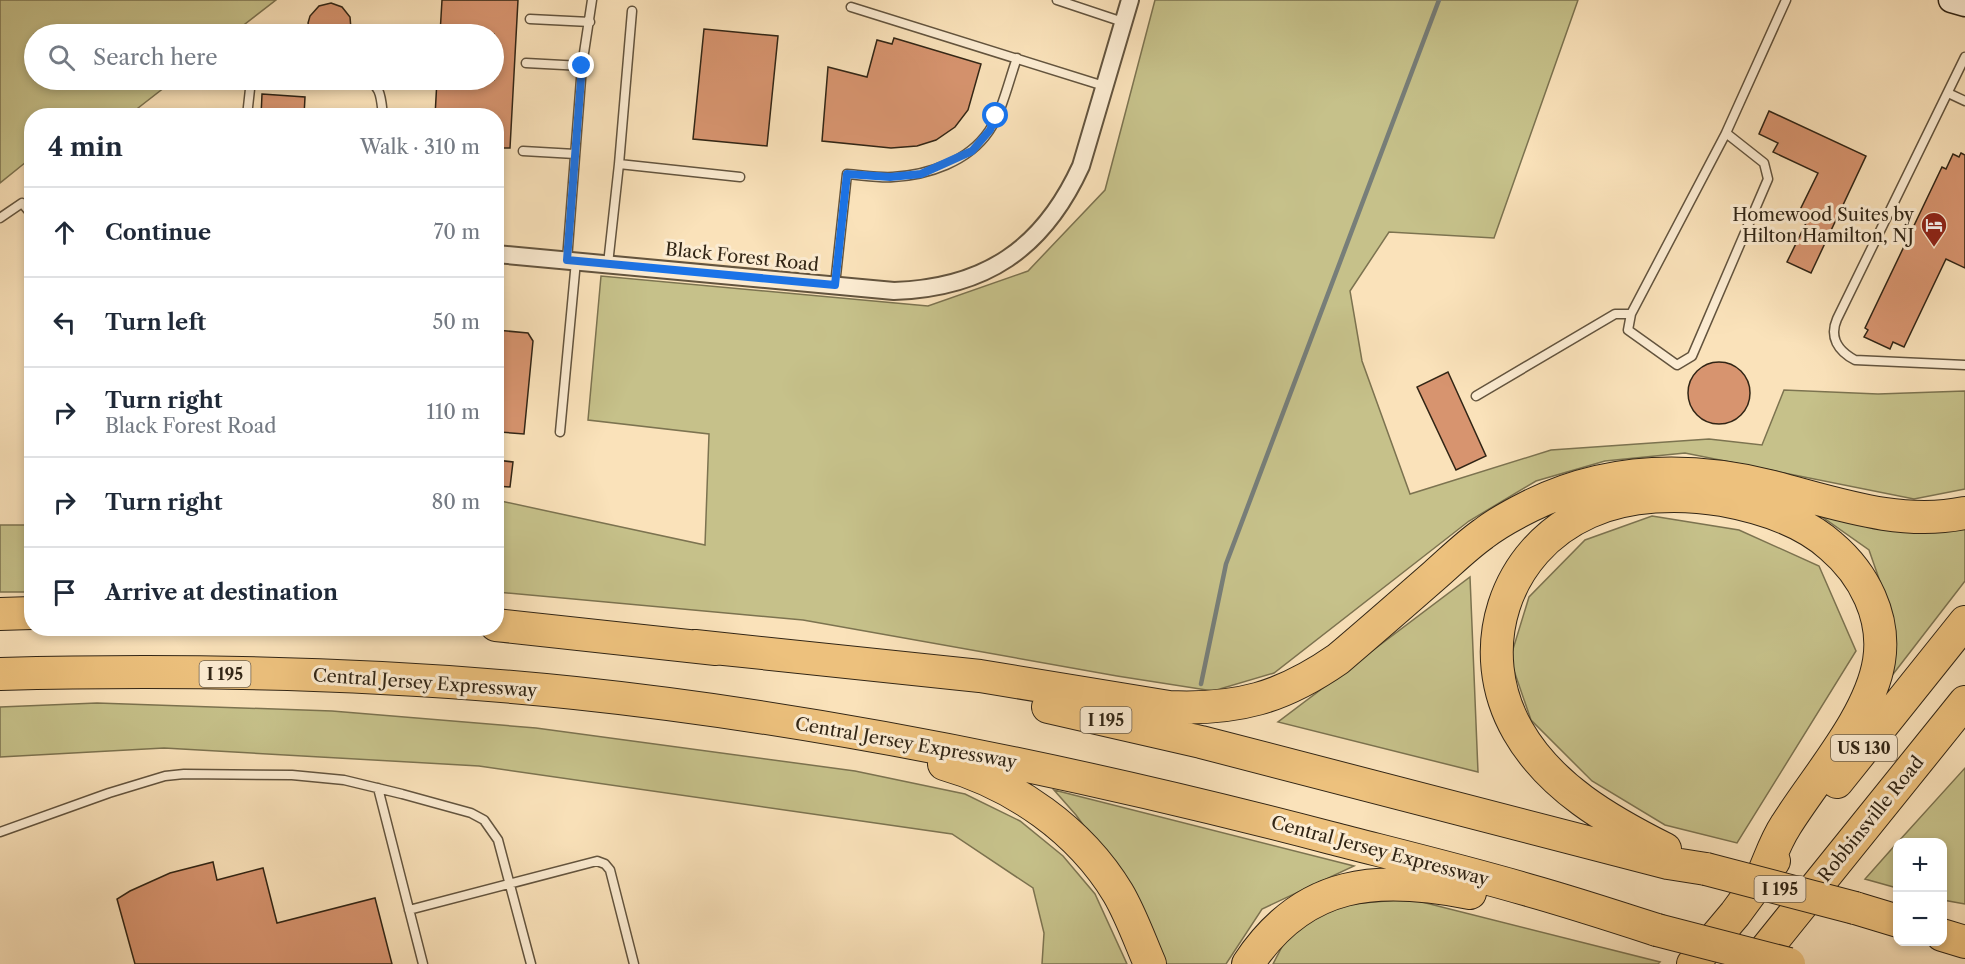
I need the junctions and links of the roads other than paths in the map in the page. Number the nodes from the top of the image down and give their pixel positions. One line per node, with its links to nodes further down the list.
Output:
1 (592, 0): 10 (lane)
2 (1057, 0): 11 (lane)
3 (1130, 0): 11 (street, Black Forest Road)
4 (1786, 0): 23 (lane)
5 (1951, 0): 6 (street)
6 (1965, 4)
7 (850, 7): 12 (lane)
8 (632, 11): 26 (lane)
9 (530, 19): 10 (lane)
10 (590, 22): 15 (lane)
11 (1123, 22): 16 (street, Black Forest Road)
12 (1017, 57): 16 (lane); 33 (lane)
13 (1965, 57): 19 (lane)
14 (526, 63): 15 (lane)
15 (582, 66): 25 (lane)
16 (1104, 86): 33 (street, Black Forest Road)
17 (250, 90): 21 (lane)
18 (379, 90): 22 (lane)
19 (1948, 93): 20 (lane); 35 (lane)
20 (1965, 101)
21 (248, 108)
22 (382, 108)
23 (1726, 133): 34 (lane); 34 (lane)
24 (523, 151): 25 (lane)
25 (575, 153): 31 (lane)
26 (619, 164): 27 (lane); 32 (lane)
27 (740, 177)
28 (24, 205): 29 (lane)
29 (0, 218)
30 (504, 255): 31 (street, Black Forest Road)
31 (572, 260): 32 (street, Black Forest Road); 37 (lane)
32 (608, 264): 33 (street, Black Forest Road)
33 (835, 285)
34 (1631, 314): 36 (lane)
35 (1965, 364)
36 (1476, 396)
37 (560, 432)
38 (1965, 513): 43 (highway)
39 (24, 613): 40 (highway)
40 (0, 614)
41 (1965, 622): 52 (highway, US 130)
42 (504, 627): 43 (highway, I 195)
43 (695, 646): 51 (highway, I 195)
44 (0, 674): 46 (highway, Central Jersey Expressway / I 195)
45 (1965, 702): 48 (highway, Robbinsville Road / US 130)
46 (683, 707): 57 (highway, Central Jersey Expressway / I 195); 64 (highway)
47 (1965, 719): 48 (highway)
48 (1938, 736): 67 (highway, Robbinsville Road / US 130)
49 (378, 788): 50 (lane); 53 (lane); 54 (lane)
50 (0, 832)
51 (1706, 869): 52 (highway); 55 (highway, I 195, bridge)
52 (1763, 874): 66 (highway, US 130)
53 (509, 882): 54 (lane); 62 (lane); 63 (lane)
54 (409, 910): 61 (lane)
55 (1893, 918)
56 (1947, 927): 58 (highway)
57 (1657, 930): 65 (highway); 68 (highway, Central Jersey Expressway / I 195, bridge)
58 (1965, 930)
59 (1947, 937): 60 (highway)
60 (1965, 942)
61 (423, 964)
62 (531, 964)
63 (634, 964)
64 (1150, 964)
65 (1248, 964)
66 (1693, 964)
67 (1754, 964)
68 (1790, 964)

